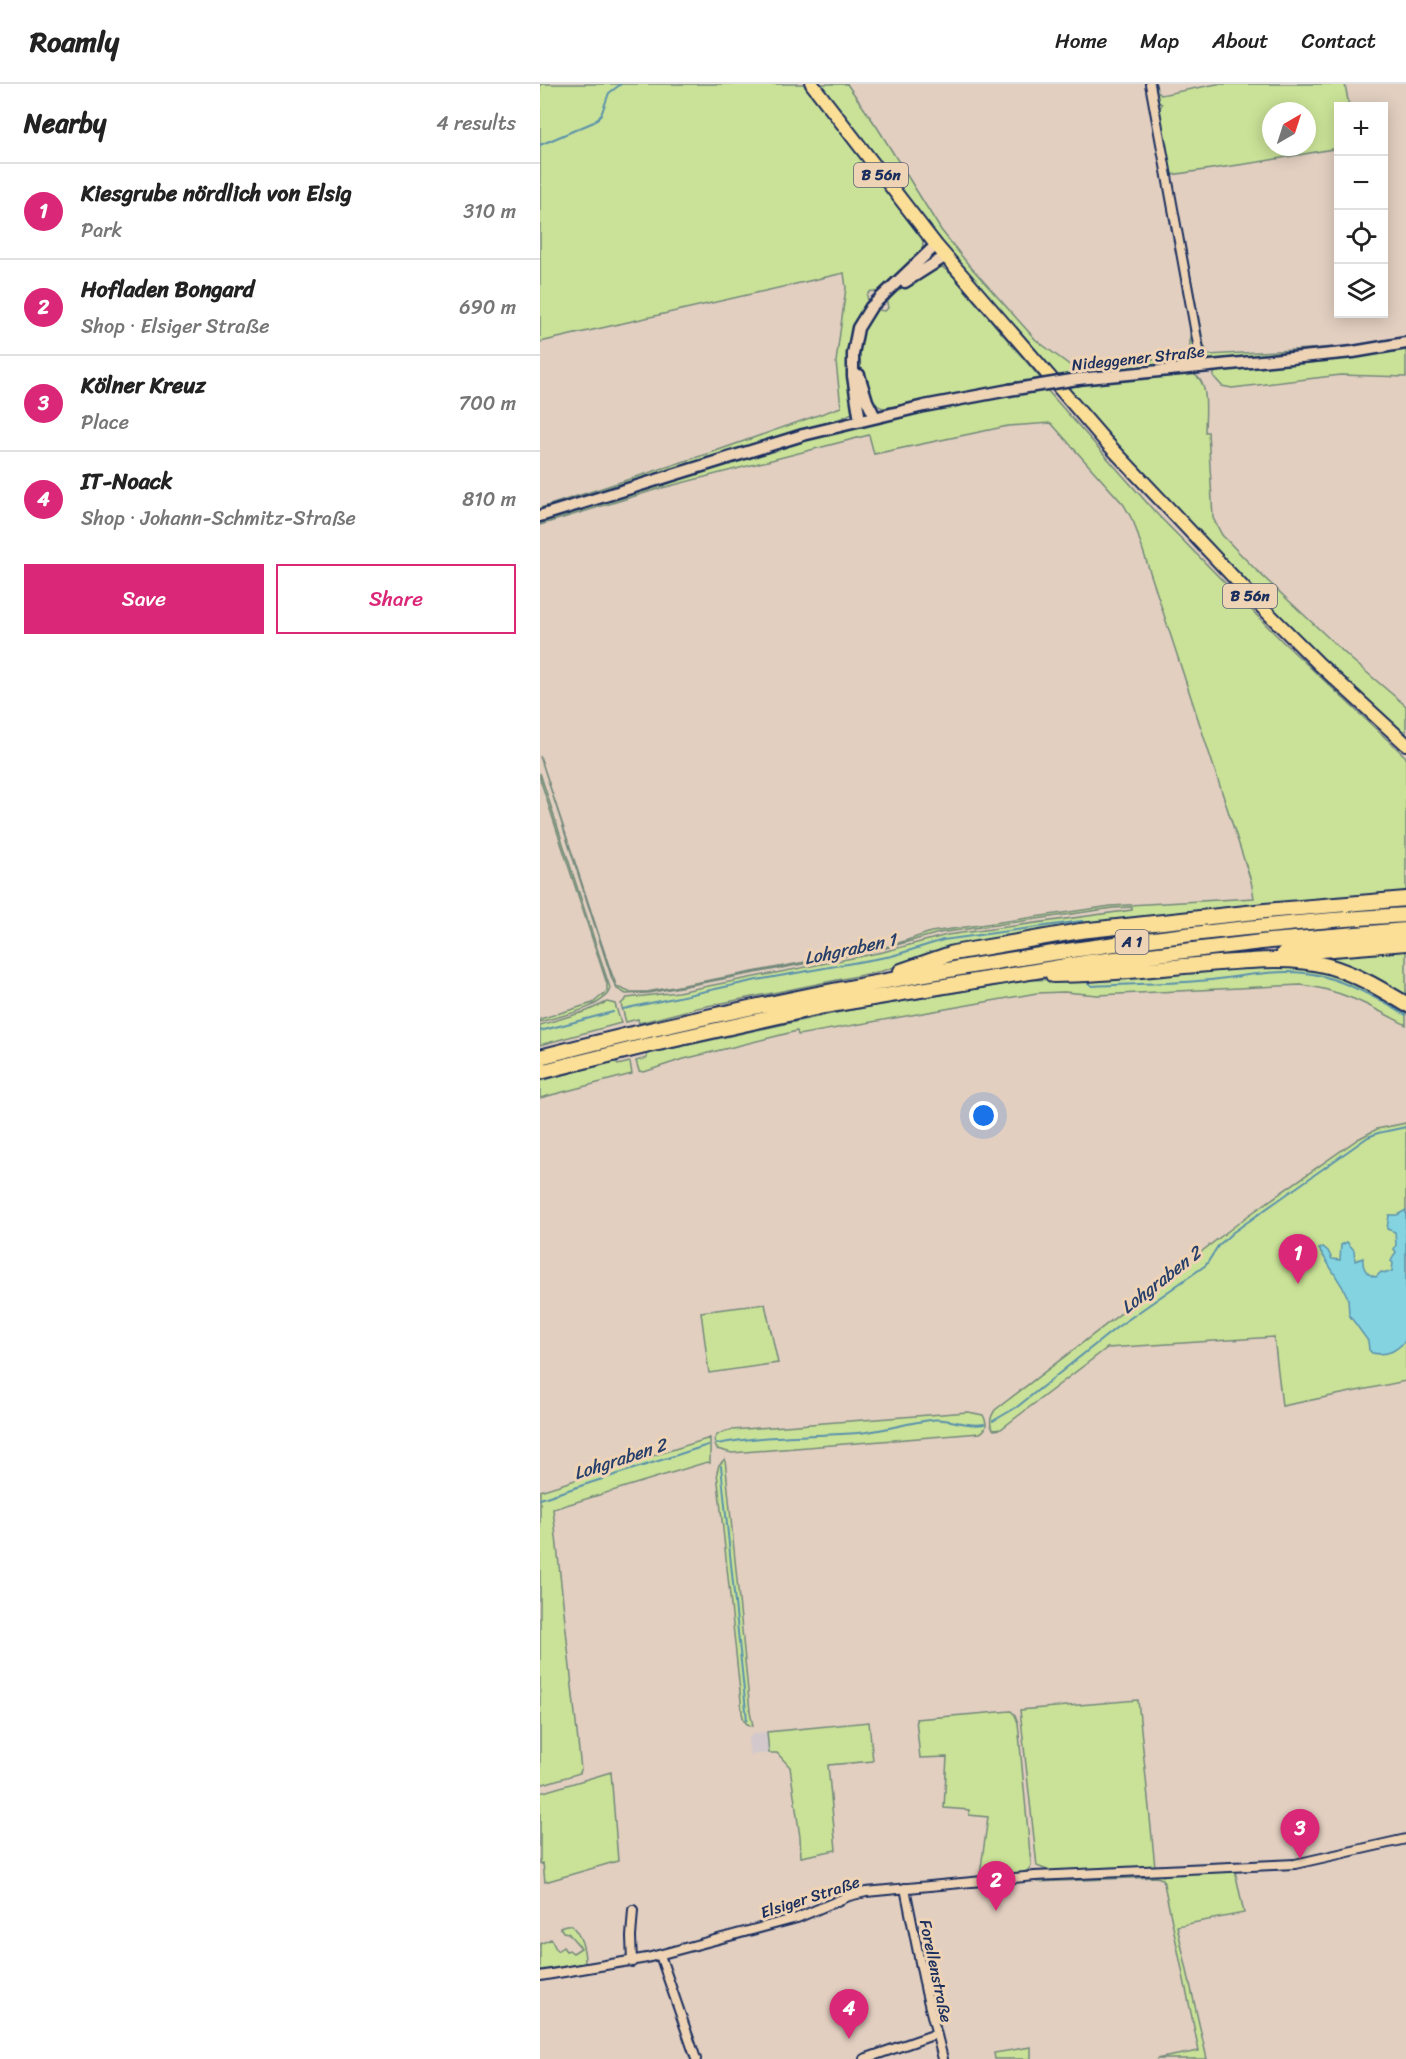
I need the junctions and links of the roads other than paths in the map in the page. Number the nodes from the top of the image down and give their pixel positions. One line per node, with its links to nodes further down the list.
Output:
1 (812, 84): 3 (main road, B 56n)
2 (1150, 84): 8 (street)
3 (936, 245): 4 (main road, B 56n); 5 (main road)
4 (946, 256): 5 (main road); 12 (main road, B 56n)
5 (889, 291): 7 (main road)
6 (1406, 343): 8 (main road, Nideggener Straße)
7 (854, 366): 9 (main road); 10 (main road)
8 (1202, 366): 9 (main road, Nideggener Straße, bridge)
9 (875, 417): 10 (main road, Nideggener Straße)
10 (860, 421): 11 (main road, Nideggener Straße)
11 (540, 516)
12 (1406, 744)
13 (1406, 899): 19 (highway)
14 (1406, 915): 19 (highway, A 1)
15 (1406, 930): 18 (highway, A 1)
16 (1406, 943): 17 (highway)
17 (1229, 961): 18 (highway); 20 (highway)
18 (1015, 974): 22 (highway, A 1)
19 (859, 985): 21 (highway, A 1)
20 (1406, 1004)
21 (540, 1057)
22 (540, 1072)
23 (1406, 1839): 24 (street, Elsiger Straße)
24 (905, 1888): 26 (street, Elsiger Straße); 29 (street, Forellenstraße)
25 (633, 1910): 27 (street)
26 (660, 1955): 27 (street, Elsiger Straße); 30 (street)
27 (632, 1962): 28 (street, Elsiger Straße)
28 (540, 1976)
29 (936, 2034): 31 (street); 32 (street, Forellenstraße)
30 (696, 2059)
31 (864, 2059)
32 (943, 2059)

